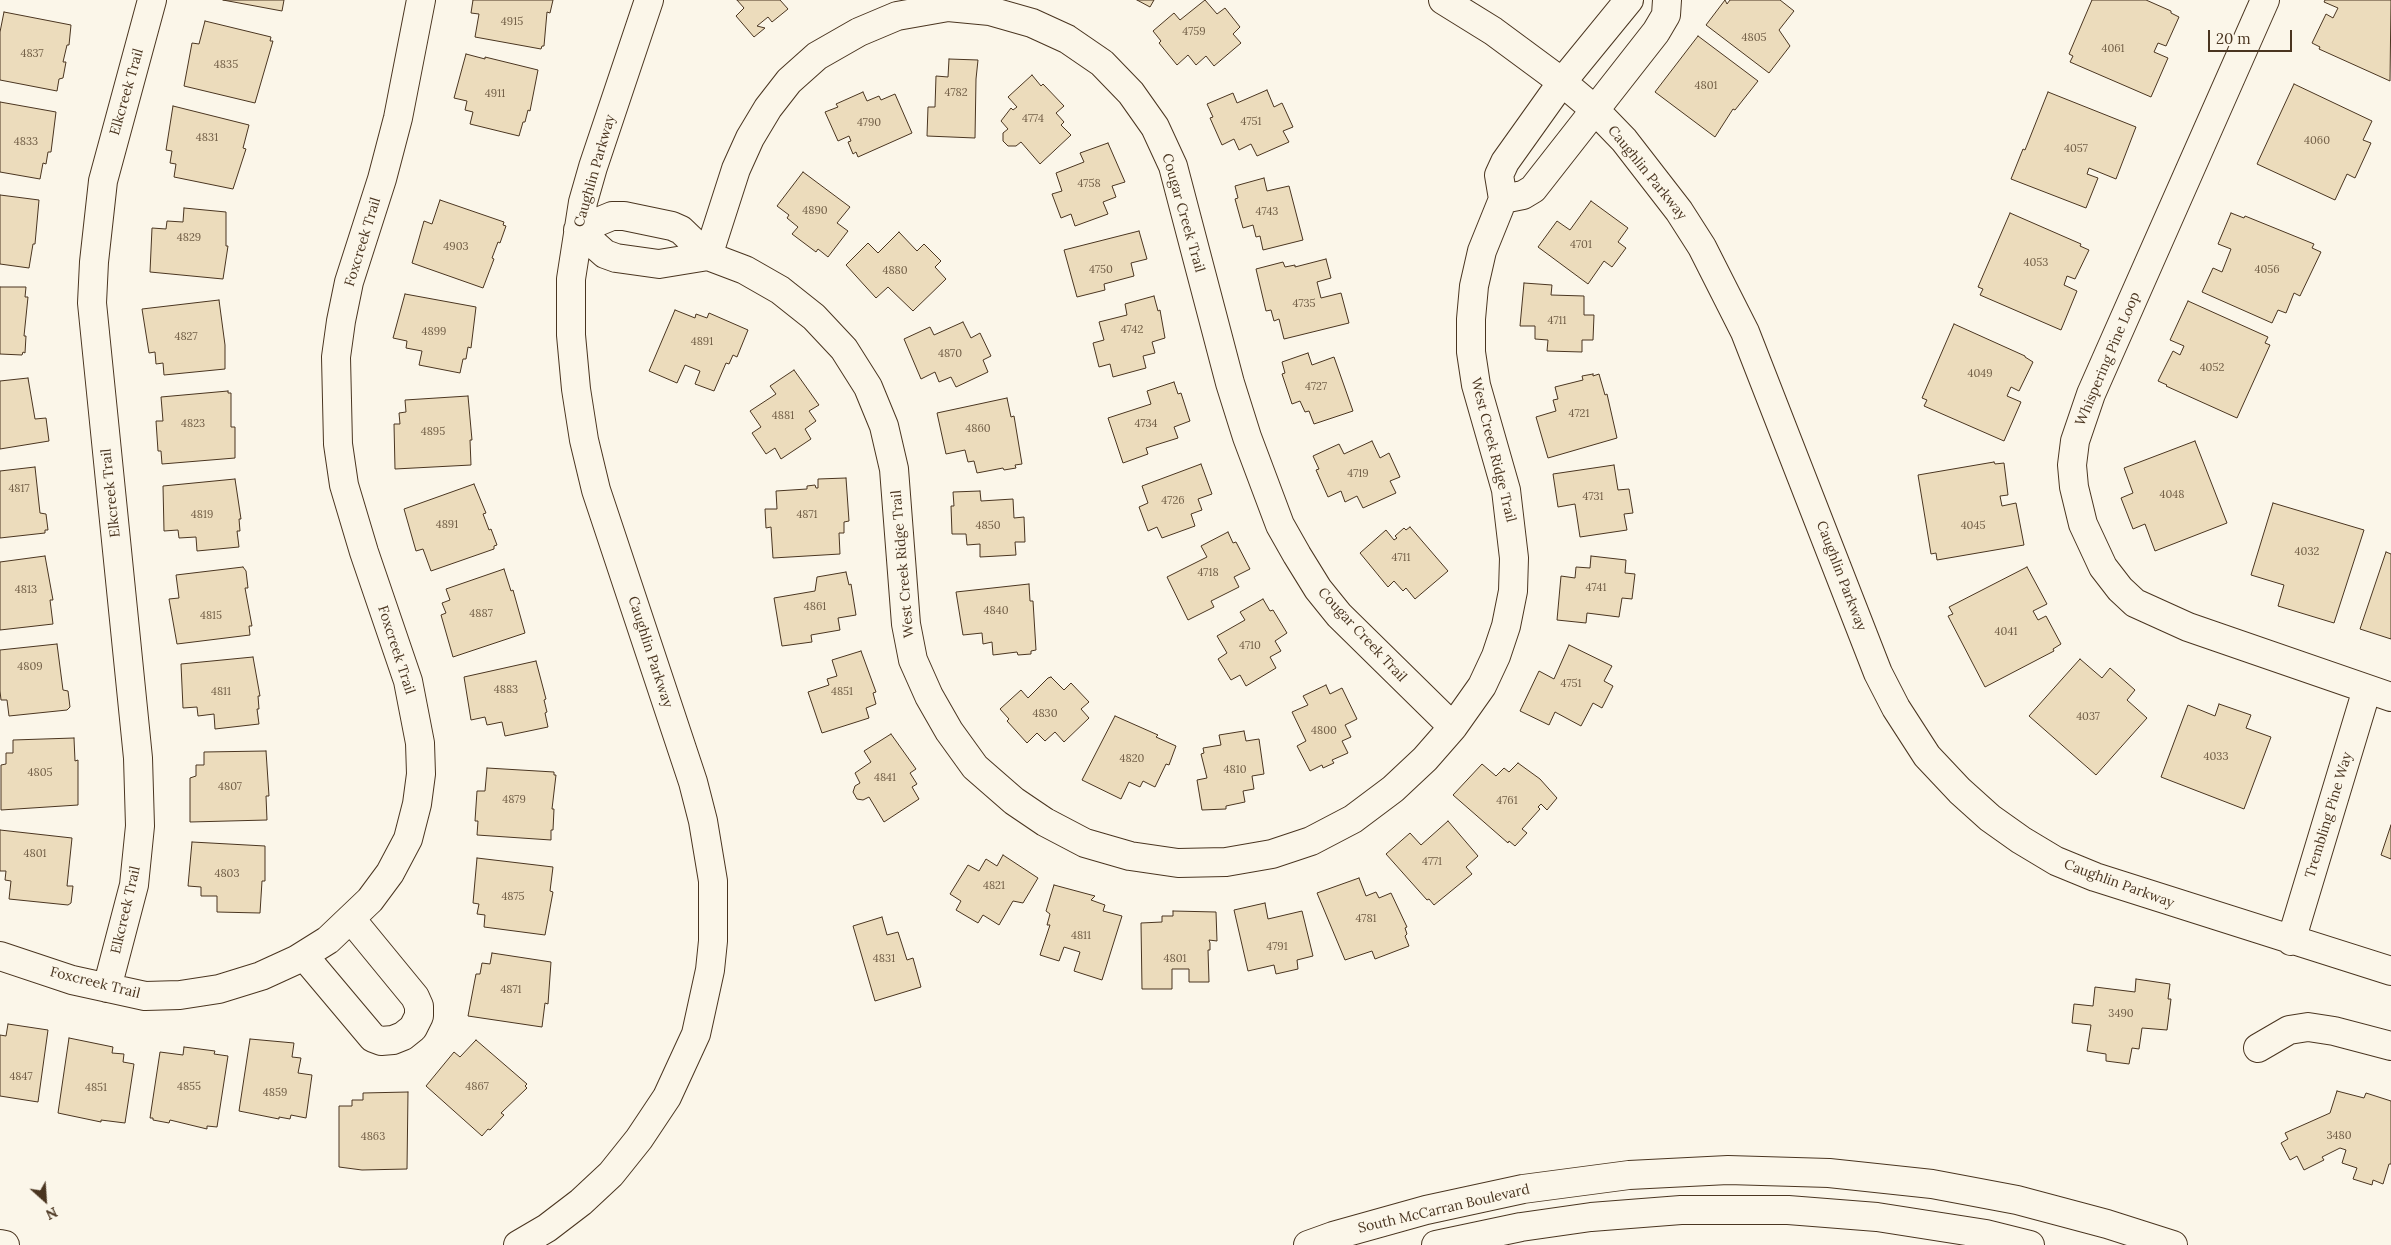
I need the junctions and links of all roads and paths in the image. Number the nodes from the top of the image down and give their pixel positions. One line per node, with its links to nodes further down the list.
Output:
1 (152, 0): 20 (street, Elkcreek Trail)
2 (421, 0): 15 (street, Foxcreek Trail)
3 (649, 0): 11 (street, Caughlin Parkway)
4 (1442, 0): 8 (street, Caughlin Parkway)
5 (1629, 0): 8 (street)
6 (1667, 0): 9 (street)
7 (2265, 0): 13 (street, Whispering Pine Loop)
8 (1562, 82): 9 (street, Caughlin Parkway); 10 (street)
9 (1594, 109): 10 (street); 16 (street, Caughlin Parkway)
10 (1503, 199): 14 (street, West Creek Ridge Trail)
11 (578, 230): 12 (street); 12 (street, West Creek Ridge Trail); 25 (street, Caughlin Parkway)
12 (708, 256): 14 (street, West Creek Ridge Trail); 14 (street, Cougar Creek Trail)
13 (2379, 693): 16 (street, Trembling Pine Way)
14 (1453, 727)
15 (351, 919): 18 (street, Foxcreek Trail); 18 (street)
16 (2291, 941): 19 (street, Caughlin Parkway)
17 (0, 956): 20 (street, Foxcreek Trail)
18 (304, 956): 20 (street, Foxcreek Trail)
19 (2391, 971)
20 (107, 988)
21 (2391, 1046): 22 (street)
22 (2258, 1048)
23 (0, 1244): 24 (street)
24 (5, 1245)
25 (518, 1245)
26 (1308, 1245): 29 (street, South McCarran Boulevard)
27 (1436, 1245): 28 (street)
28 (2030, 1245)
29 (2173, 1245)

